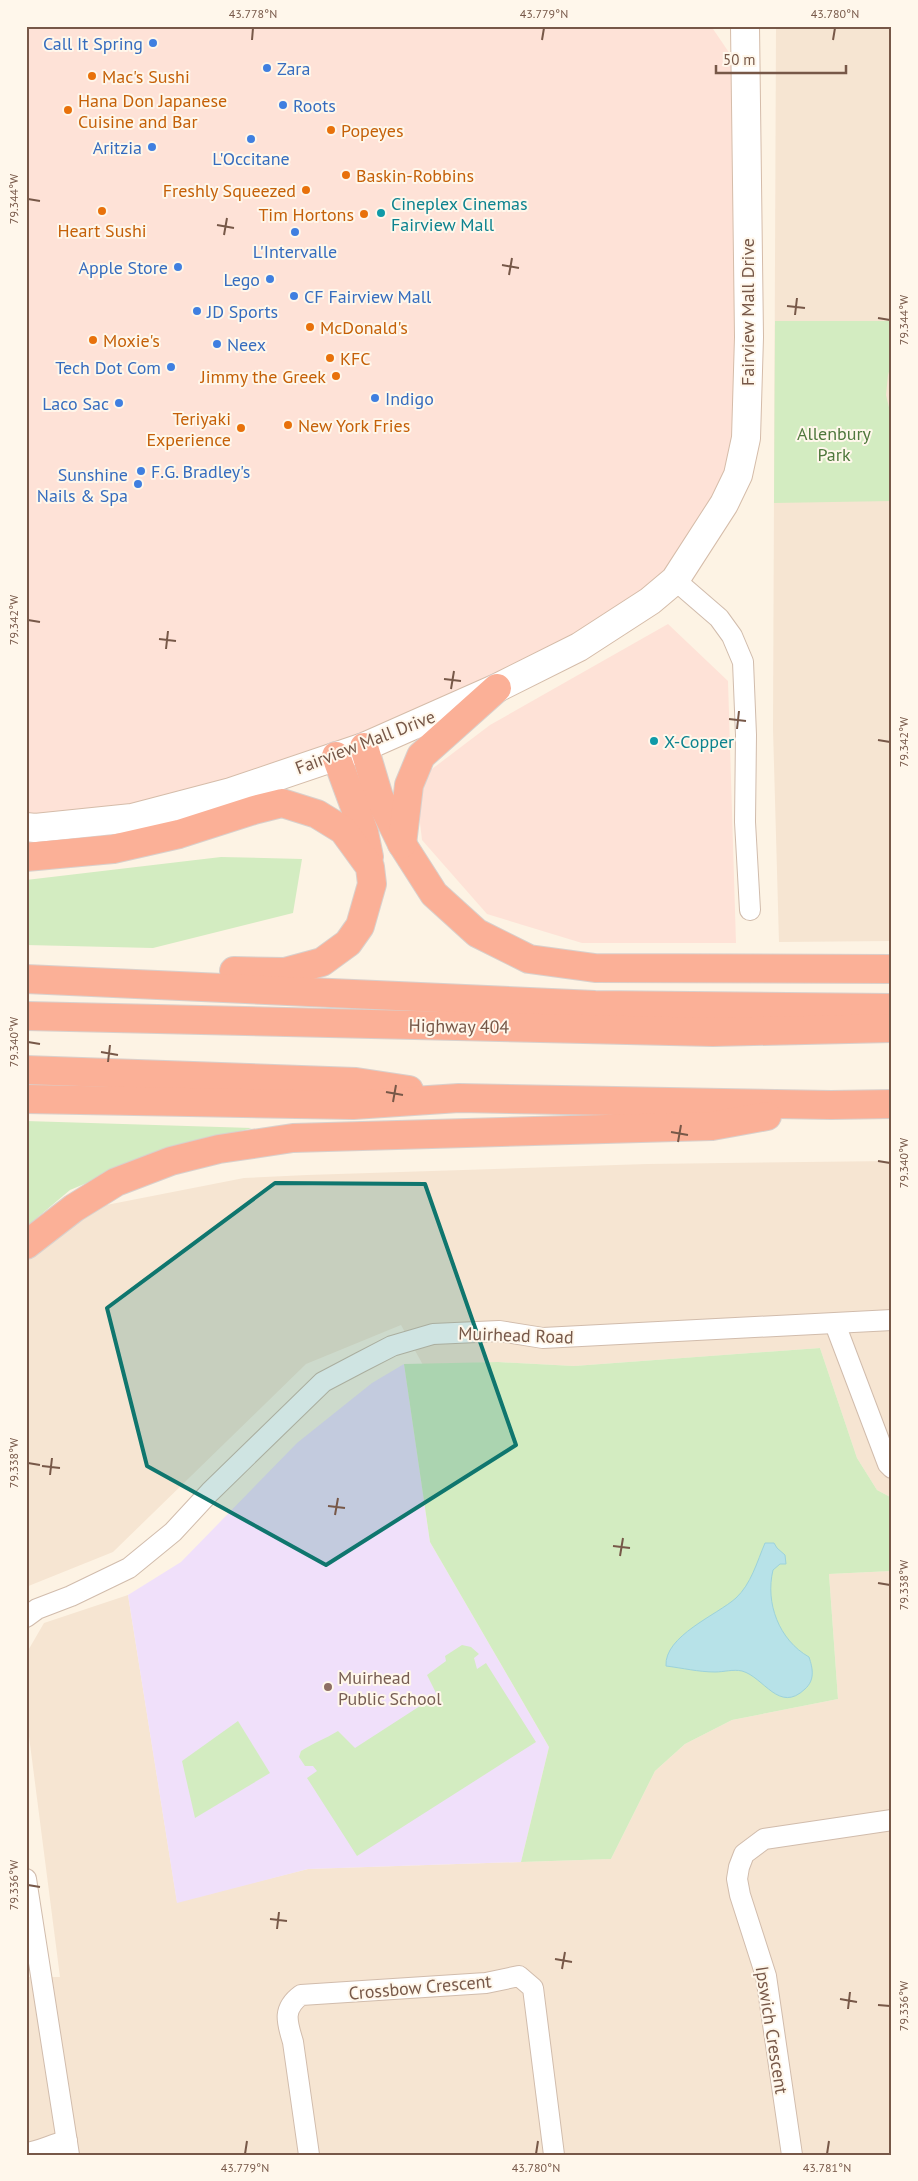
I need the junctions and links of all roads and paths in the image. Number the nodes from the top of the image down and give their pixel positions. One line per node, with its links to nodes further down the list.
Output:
1 (745, 26): 2 (street, Fairview Mall Drive)
2 (675, 580): 3 (street, Fairview Mall Drive); 10 (street)
3 (496, 688): 4 (street, Fairview Mall Drive); 7 (highway)
4 (364, 747): 5 (street, Fairview Mall Drive); 7 (highway)
5 (336, 756): 6 (street, Fairview Mall Drive); 9 (highway)
6 (26, 828)
7 (402, 844): 12 (highway)
8 (26, 857): 9 (highway)
9 (370, 867): 11 (highway)
10 (750, 910)
11 (26, 964)
12 (892, 969)
13 (26, 979): 14 (highway)
14 (892, 1008)
15 (26, 1016): 16 (highway, Highway 404)
16 (892, 1028)
17 (26, 1070): 19 (highway)
18 (26, 1098): 19 (highway)
19 (459, 1098): 21 (highway)
20 (892, 1104): 21 (highway)
21 (832, 1105): 22 (highway)
22 (26, 1245)
23 (892, 1320): 24 (street, Muirhead Road)
24 (835, 1324): 25 (street); 26 (street, Muirhead Road)
25 (892, 1468)
26 (26, 1617)
27 (892, 1820): 34 (street, Ipswich Crescent)
28 (26, 1879): 30 (street)
29 (26, 2141): 30 (street)
30 (62, 2147): 31 (street)
31 (26, 2153)
32 (309, 2155): 33 (street, Crossbow Crescent)
33 (554, 2155)
34 (792, 2155)

